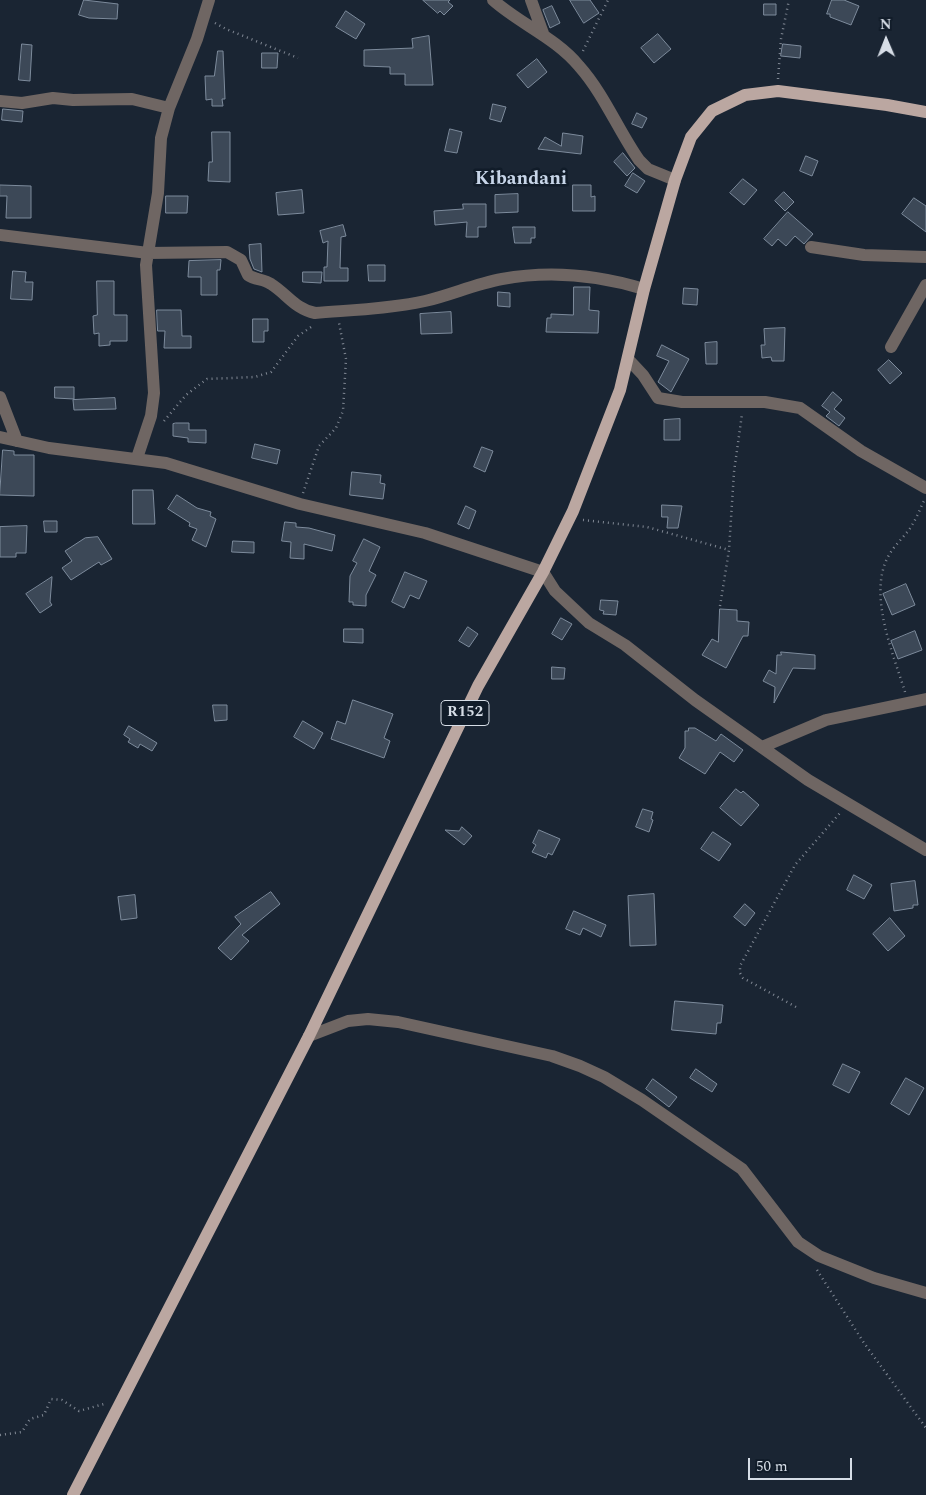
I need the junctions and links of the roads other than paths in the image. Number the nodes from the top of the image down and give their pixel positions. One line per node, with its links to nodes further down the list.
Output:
1 (493, 0): 4 (street)
2 (532, 0): 4 (street)
3 (209, 3): 6 (street)
4 (544, 36): 8 (street)
5 (0, 101): 6 (street)
6 (169, 108): 11 (street)
7 (926, 112): 8 (main road, R152)
8 (675, 180): 14 (main road, R152)
9 (0, 235): 11 (street)
10 (811, 247): 12 (street)
11 (148, 253): 14 (street); 20 (street)
12 (926, 258)
13 (926, 286): 15 (street)
14 (644, 289): 16 (main road, R152)
15 (891, 347)
16 (628, 359): 21 (street); 22 (main road, R152)
17 (0, 397): 19 (street)
18 (0, 437): 19 (street)
19 (17, 441): 20 (street)
20 (137, 458): 22 (street)
21 (926, 488)
22 (543, 572): 24 (street); 26 (main road, R152)
23 (926, 699): 24 (street)
24 (762, 747): 25 (street)
25 (926, 850)
26 (309, 1036): 27 (street); 28 (main road, R152)
27 (926, 1292)
28 (73, 1495)

